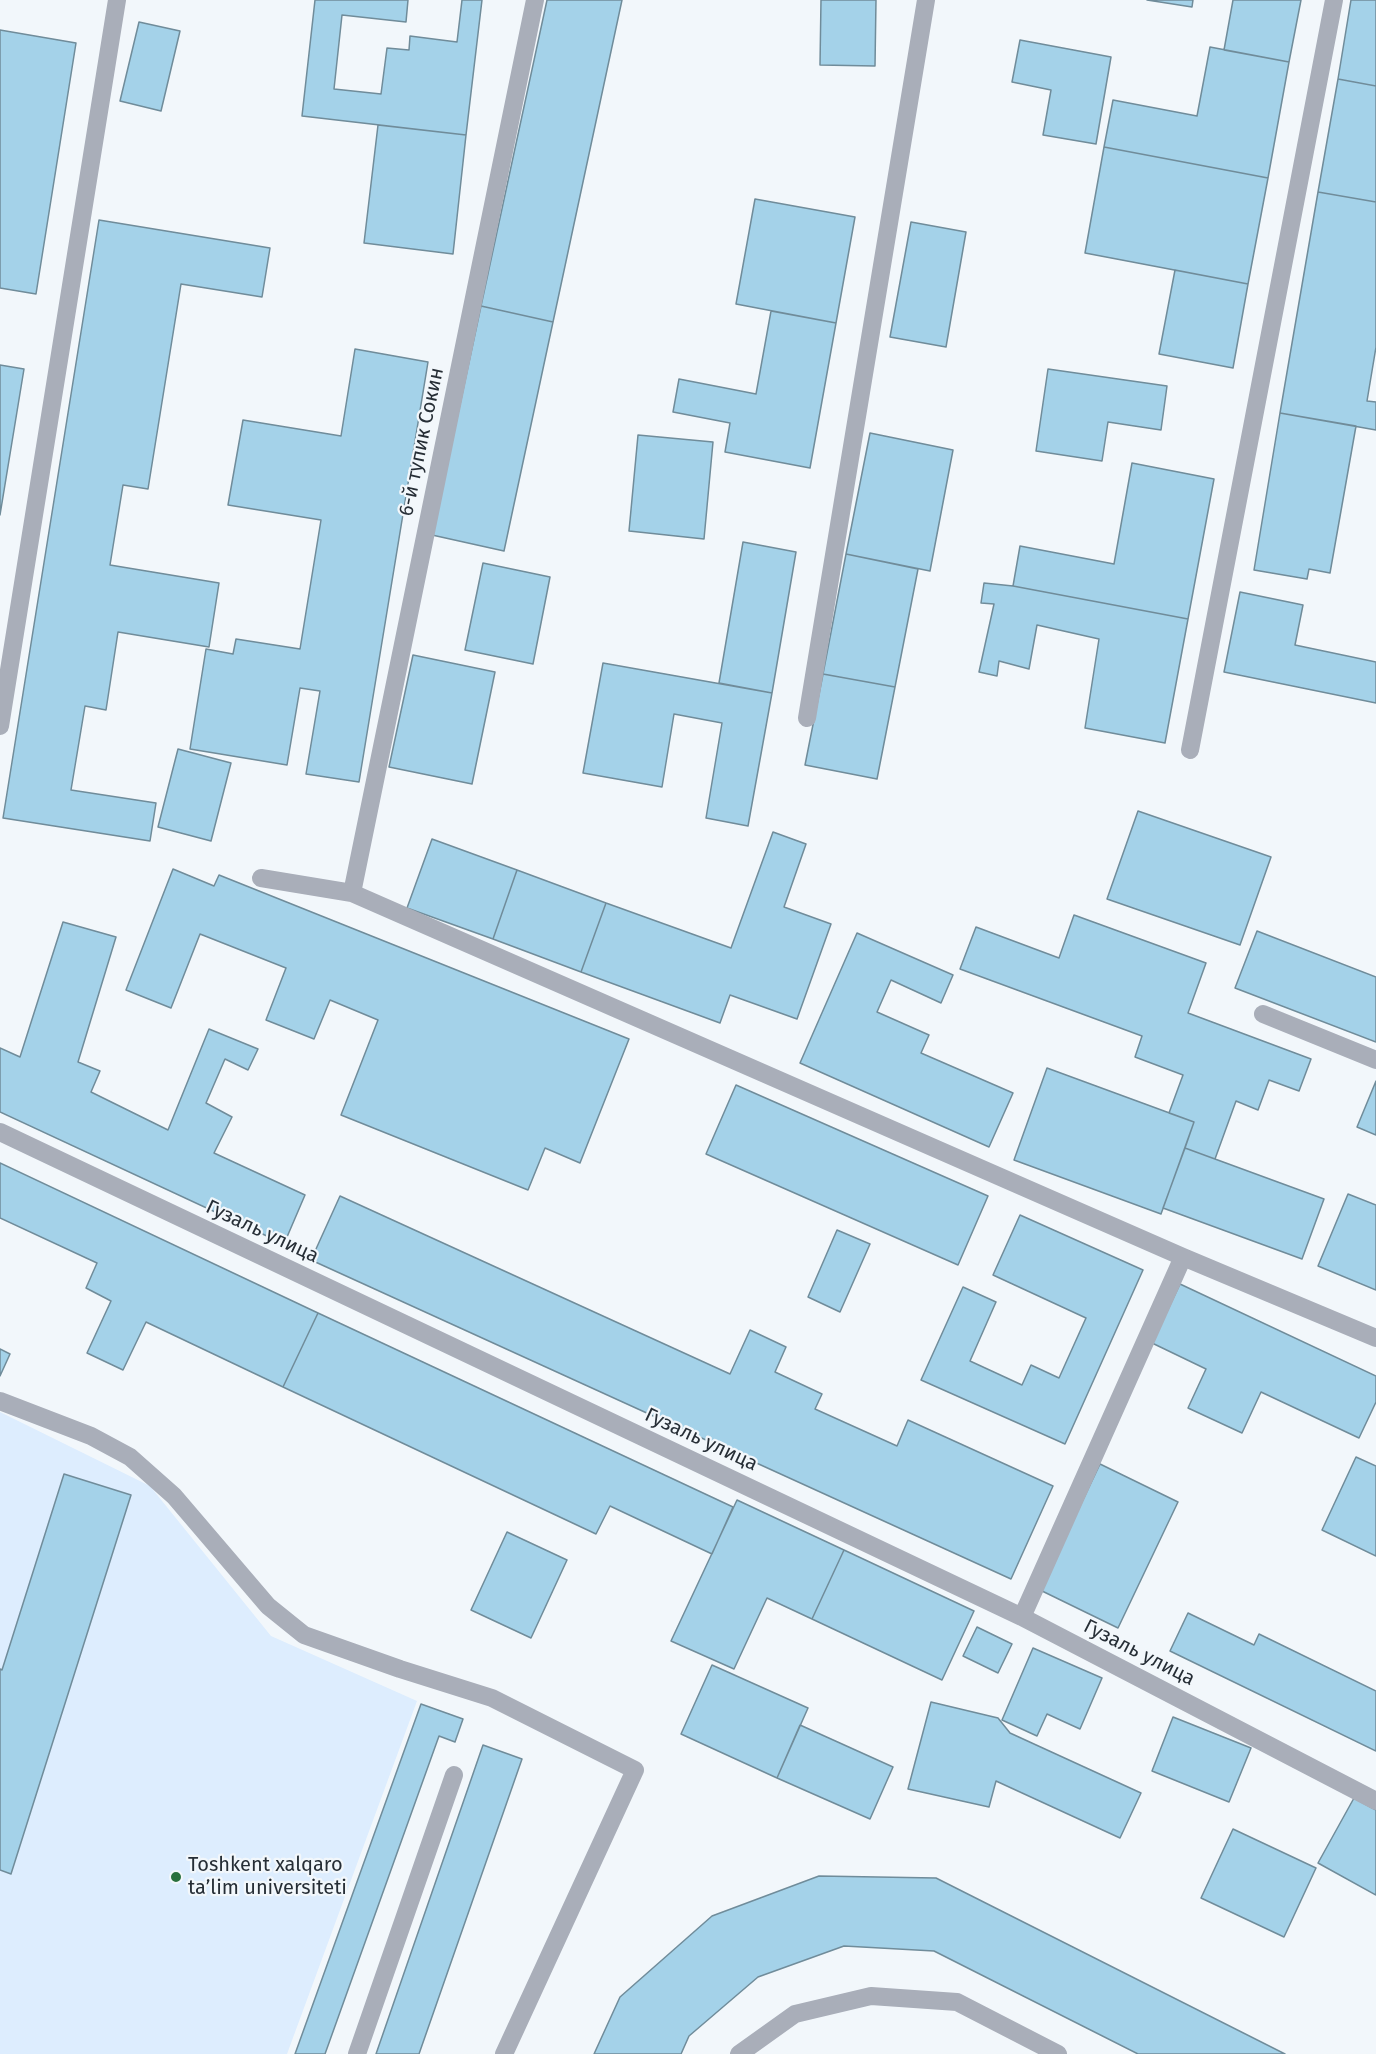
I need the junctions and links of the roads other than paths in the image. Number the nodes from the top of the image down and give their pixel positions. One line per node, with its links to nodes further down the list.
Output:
1 (117, 0): 6 (street)
2 (535, 0): 9 (street, 6-й тупик Сокин)
3 (926, 0): 5 (street)
4 (1334, 0): 7 (street)
5 (807, 718)
6 (0, 726)
7 (1190, 750)
8 (261, 878): 9 (street)
9 (352, 893): 13 (street)
10 (1263, 1014): 11 (street)
11 (1376, 1060)
12 (0, 1132): 16 (street, Гузаль улица)
13 (1183, 1257): 14 (street); 16 (street)
14 (1376, 1338)
15 (0, 1401): 20 (street)
16 (1022, 1617): 18 (street, Гузаль улица)
17 (454, 1775): 19 (street)
18 (1376, 1801)
19 (357, 2054)
20 (504, 2054)
21 (739, 2054): 22 (street)
22 (1058, 2054)

